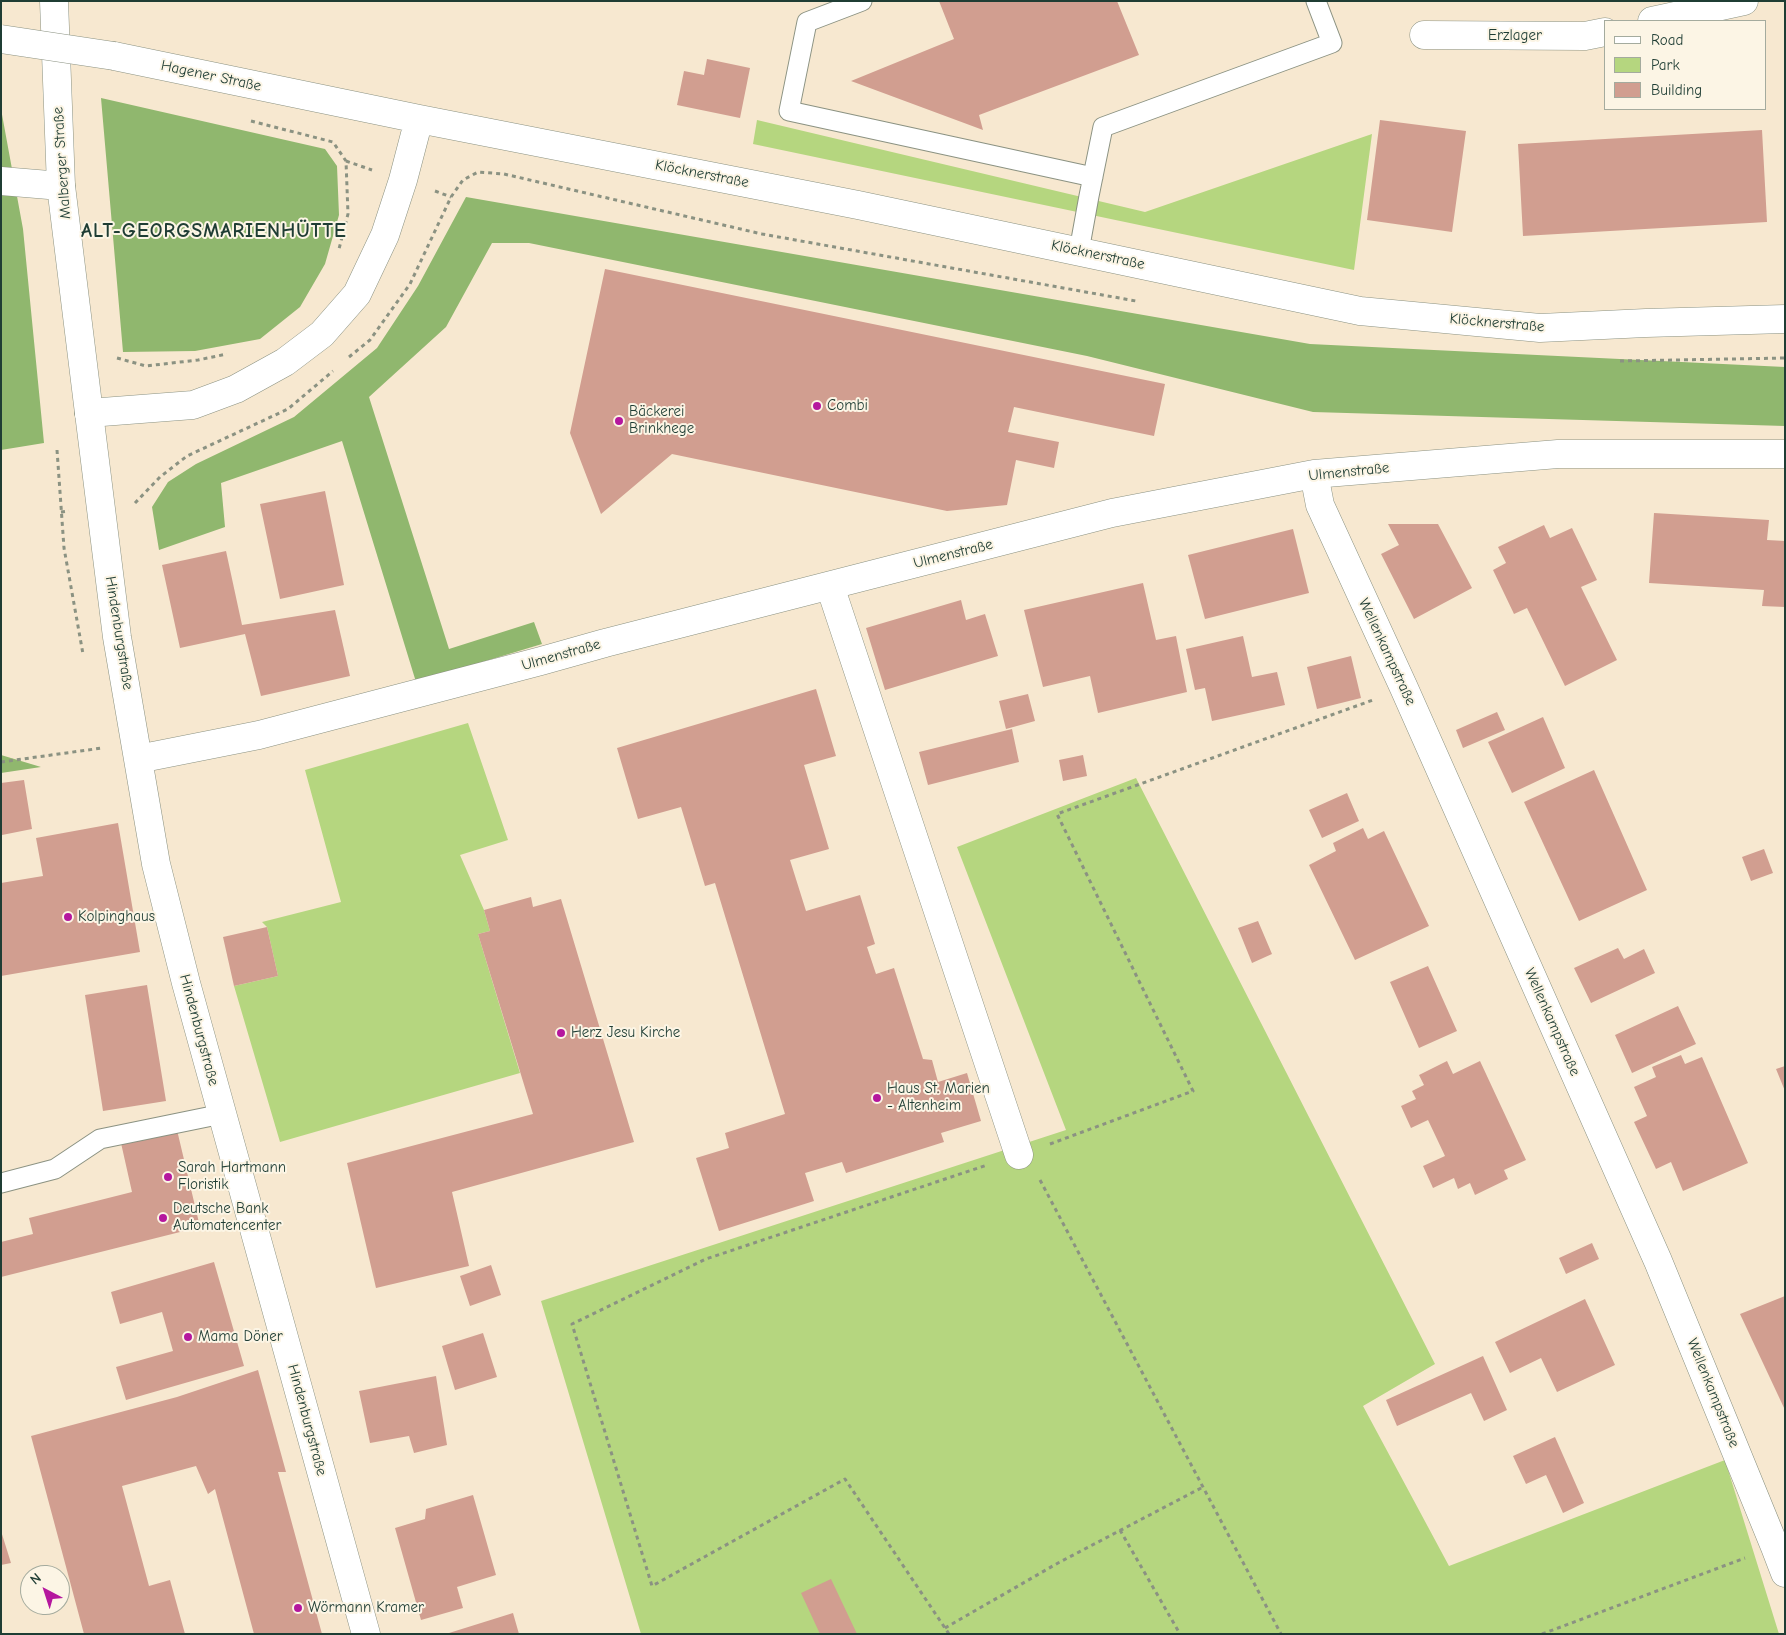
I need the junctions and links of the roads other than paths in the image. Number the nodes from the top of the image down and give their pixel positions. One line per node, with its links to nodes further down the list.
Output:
1 (54, 1): 12 (street, Malberger Straße)
2 (862, 1): 10 (lane)
3 (1316, 1): 10 (lane)
4 (1744, 1): 5 (street)
5 (1657, 20)
6 (1604, 32): 7 (street, Erzlager)
7 (1424, 35)
8 (1, 39): 9 (street, Hagener Straße, bridge)
9 (419, 119): 13 (street, Klöcknerstraße); 15 (street)
10 (1093, 177): 13 (lane)
11 (1, 181): 12 (street)
12 (61, 186): 15 (street, Malberger Straße)
13 (1080, 251): 14 (street, Klöcknerstraße)
14 (1785, 319)
15 (89, 414): 19 (street, Hindenburgstraße)
16 (1785, 454): 17 (street, Ulmenstraße)
17 (1314, 474): 18 (street, Ulmenstraße); 23 (street, Wellenkampstraße)
18 (830, 586): 19 (street, Ulmenstraße); 21 (street)
19 (136, 751): 20 (street, Hindenburgstraße)
20 (222, 1114): 22 (lane); 25 (street, Hindenburgstraße)
21 (1019, 1155)
22 (1, 1183)
23 (1780, 1545): 24 (street, Wellenkampstraße)
24 (1785, 1573)
25 (366, 1634)

